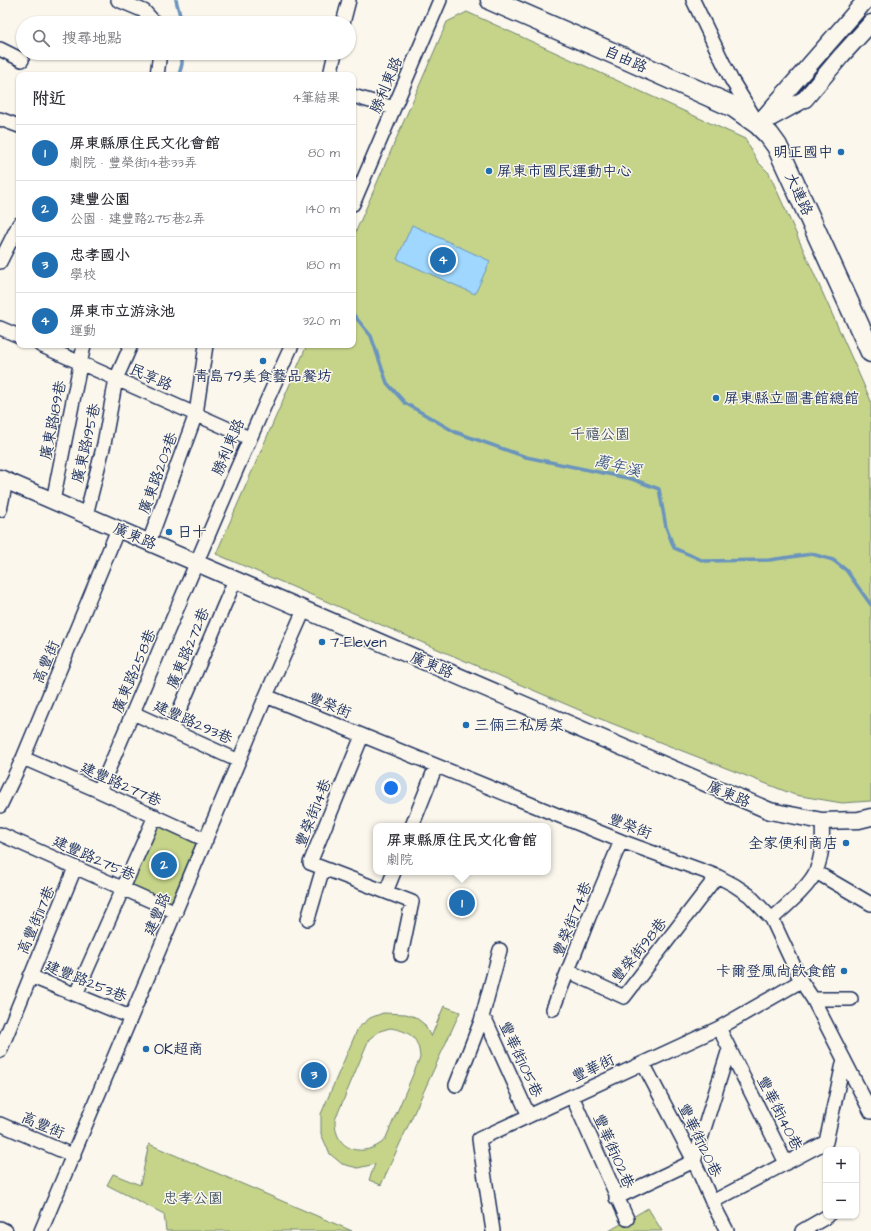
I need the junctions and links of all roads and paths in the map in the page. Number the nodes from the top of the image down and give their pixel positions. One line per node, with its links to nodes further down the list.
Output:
1 (118, 0): 7 (street)
2 (348, 0): 8 (street)
3 (440, 0): 17 (street, 勝利東路)
4 (491, 0): 19 (main road, 自由路)
5 (693, 0): 19 (street, 大連路)
6 (866, 0): 19 (street)
7 (149, 16)
8 (345, 16)
9 (871, 24): 19 (street)
10 (0, 49): 11 (street)
11 (16, 57)
12 (159, 60): 14 (street)
13 (333, 60): 15 (street)
14 (157, 72)
15 (331, 72)
16 (356, 97): 17 (street)
17 (394, 108): 21 (street, 勝利東路)
18 (0, 119): 20 (street)
19 (758, 124): 31 (main road, 大連路)
20 (16, 125)
21 (356, 197)
22 (16, 230): 23 (street)
23 (0, 262)
24 (0, 328): 25 (street)
25 (16, 335)
26 (47, 348): 32 (street, 民享路)
27 (83, 348): 32 (street, 廣東路189巷)
28 (130, 348): 33 (street, 廣東路195巷)
29 (206, 348): 34 (street, 廣東路203巷)
30 (291, 348): 35 (street, 勝利東路)
31 (871, 352)
32 (80, 363): 33 (street, 民享路); 37 (street, 廣東路189巷)
33 (116, 379): 34 (street, 民享路); 39 (street, 廣東路195巷)
34 (196, 414): 35 (street, 民享路); 41 (street, 廣東路203巷)
35 (249, 438): 42 (street, 勝利東路)
36 (3, 479): 37 (street, 廣東路); 38 (street)
37 (53, 501): 39 (street, 廣東路)
38 (0, 510)
39 (86, 515): 40 (street, 廣東路)
40 (118, 529): 41 (street, 廣東路); 49 (street, 高豐街)
41 (150, 542): 42 (street, 廣東路)
42 (197, 563): 43 (street, 廣東路); 46 (street, 廣東路258巷)
43 (236, 580): 44 (street, 廣東路); 47 (street, 廣東路272巷)
44 (304, 610): 45 (street, 建豐路); 56 (street, 廣東路)
45 (266, 696): 48 (street, 豐榮街); 50 (street, 建豐路)
46 (133, 713): 47 (street, 建豐路293巷); 52 (street, 廣東路258巷)
47 (171, 730): 50 (street, 建豐路293巷)
48 (362, 736): 51 (street, 豐榮街); 62 (street, 豐榮街14巷)
49 (23, 758): 52 (street, 建豐路277巷); 53 (street, 高豐街)
50 (239, 760): 59 (street, 建豐路)
51 (436, 766): 57 (street); 60 (street, 豐榮街)
52 (99, 791): 54 (street, 建豐路277巷)
53 (0, 806)
54 (154, 816): 59 (street, 建豐路277巷); 66 (street)
55 (871, 817): 56 (street, 廣東路)
56 (822, 821): 63 (street)
57 (413, 823)
58 (0, 834): 61 (street, 建豐路275巷)
59 (206, 840): 69 (street, 建豐路)
60 (621, 841): 65 (street, 豐榮街); 74 (street, 豐榮街74巷)
61 (76, 868): 66 (street, 建豐路275巷); 75 (street, 高豐街117巷)
62 (323, 868): 67 (street); 70 (street)
63 (816, 872): 68 (street); 71 (street)
64 (393, 875): 67 (street)
65 (717, 876): 71 (street, 豐榮街); 74 (street, 豐榮街98巷)
66 (122, 888): 69 (street, 建豐路275巷); 77 (street)
67 (386, 892): 73 (street)
68 (871, 904)
69 (176, 912): 81 (street, 建豐路)
70 (308, 919)
71 (772, 919): 76 (street, 豐榮街)
72 (500, 950): 82 (street, 豐華街105巷)
73 (401, 955)
74 (568, 972): 80 (street, 豐榮街74巷)
75 (30, 976): 77 (street, 建豐路253巷); 83 (street, 高豐街117巷)
76 (801, 981): 78 (street, 豐榮街); 84 (street, 豐華街)
77 (76, 994): 81 (street, 建豐路253巷)
78 (813, 999): 79 (street); 87 (street, 豐榮街)
79 (851, 999)
80 (553, 1009)
81 (130, 1017): 94 (street, 建豐路)
82 (481, 1021): 89 (street); 92 (street, 豐華街105巷)
83 (5, 1024): 86 (street, 高豐街117巷)
84 (719, 1028): 85 (street, 豐華街140巷); 88 (street, 豐華街)
85 (729, 1049): 95 (street); 96 (street, 豐華街140巷)
86 (0, 1051)
87 (844, 1059): 91 (street, 豐榮街); 96 (street, 豐華街140巷)
88 (643, 1062): 90 (street, 豐華街); 95 (street, 豐華街120巷)
89 (456, 1085)
90 (572, 1096): 92 (street, 豐華街); 97 (street, 豐華街102巷)
91 (871, 1112)
92 (529, 1116): 105 (street, 豐華街)
93 (0, 1124): 94 (street, 高豐街)
94 (74, 1156): 104 (street, 建豐路)
95 (694, 1161): 97 (street); 98 (street, 豐華街120巷)
96 (786, 1163): 98 (street)
97 (616, 1198): 99 (street, 豐華街102巷)
98 (712, 1202): 106 (street, 豐華街120巷)
99 (627, 1219)
100 (824, 1219): 102 (street)
101 (0, 1228): 103 (street)
102 (810, 1229)
103 (6, 1231)
104 (41, 1231)
105 (493, 1231)
106 (727, 1231)

